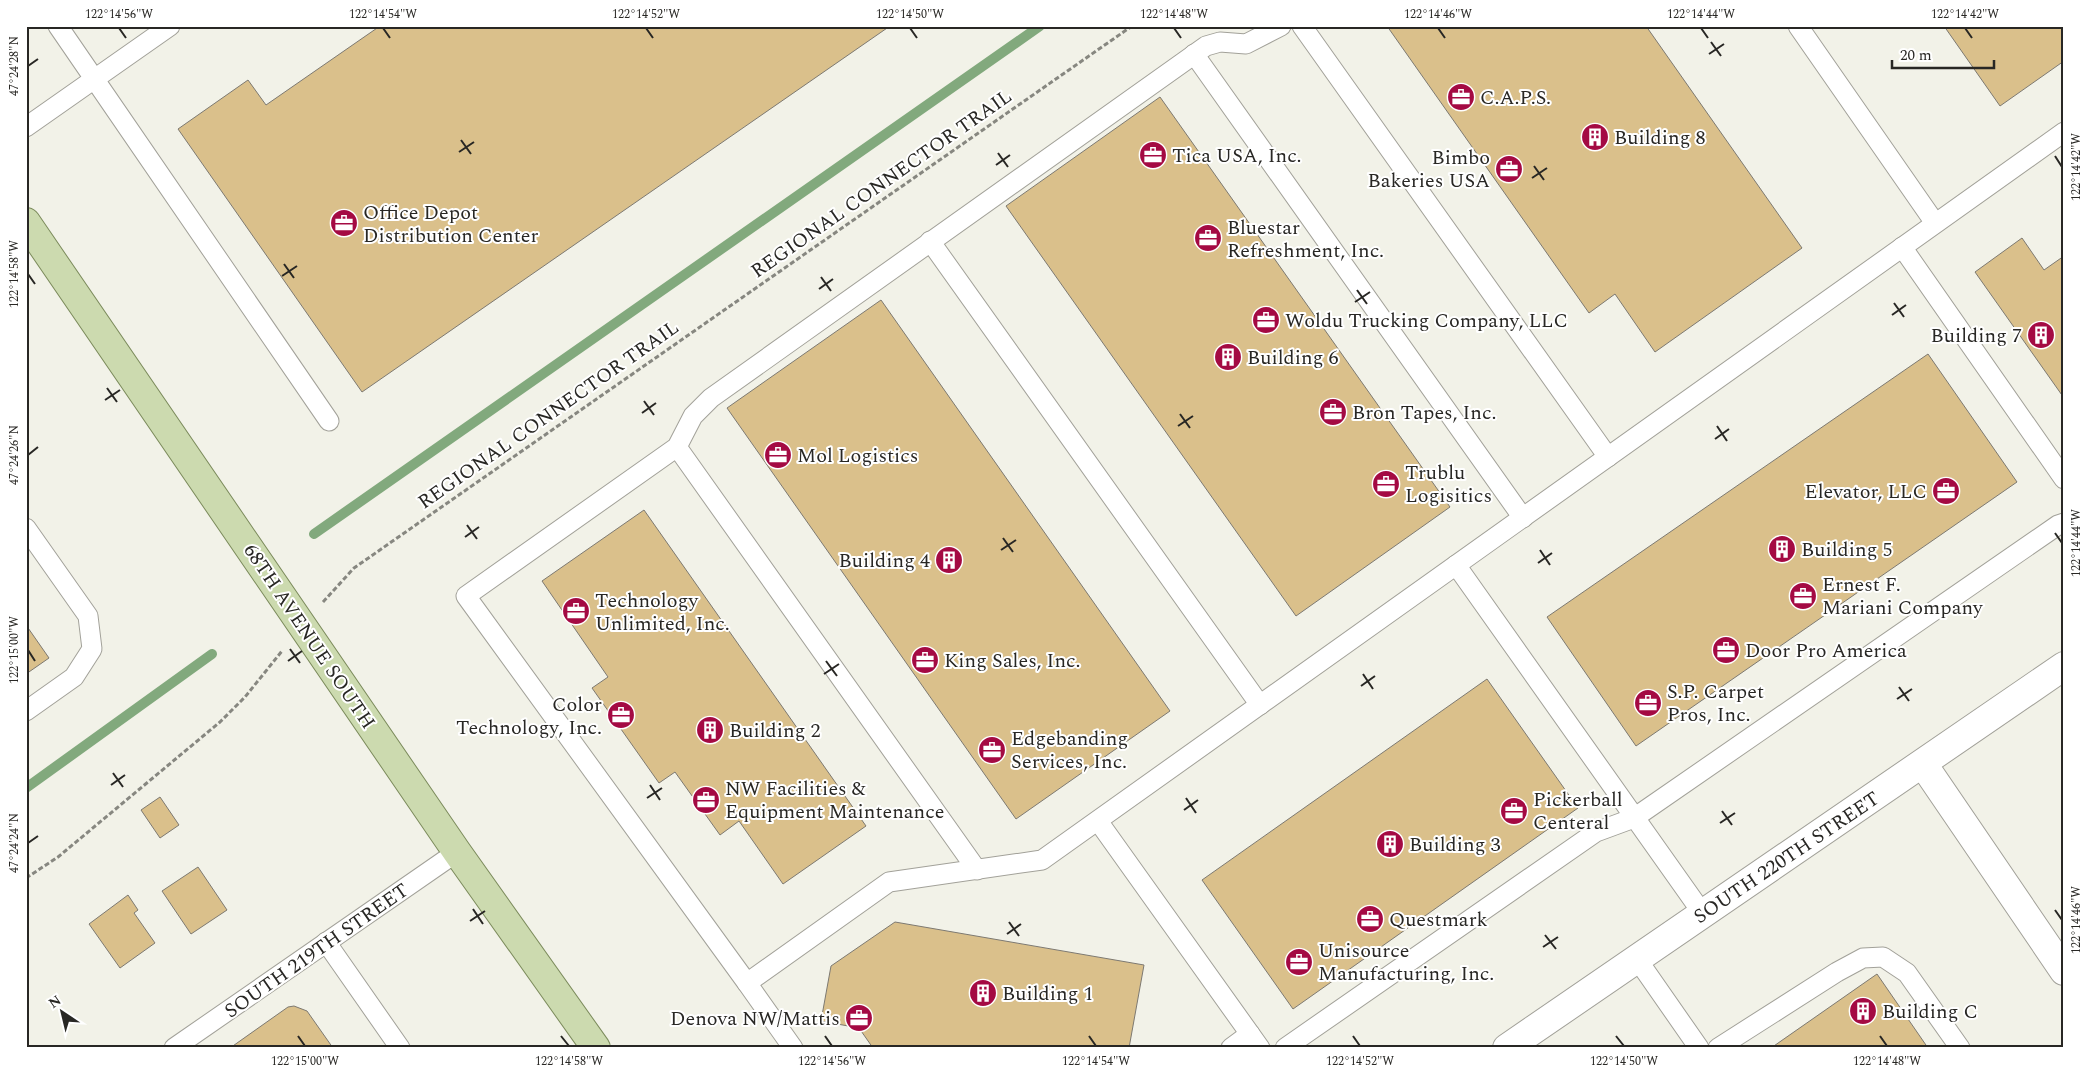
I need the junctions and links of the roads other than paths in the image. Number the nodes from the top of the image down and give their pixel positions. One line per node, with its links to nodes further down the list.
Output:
1 (58, 26): 7 (lane)
2 (170, 26): 7 (lane)
3 (1281, 26): 6 (lane)
4 (1302, 26): 16 (lane)
5 (1798, 26): 11 (lane)
6 (1194, 54): 12 (lane); 18 (lane)
7 (95, 79): 8 (lane); 14 (lane)
8 (26, 127)
9 (2064, 132): 11 (lane)
10 (26, 222): 28 (main road, 68TH AVENUE SOUTH)
11 (1935, 223): 13 (lane)
12 (930, 241): 15 (lane); 23 (lane)
13 (1902, 247): 16 (lane); 17 (lane)
14 (329, 422)
15 (676, 447): 29 (lane); 34 (lane)
16 (1608, 457): 18 (lane)
17 (2064, 479)
18 (1522, 518): 21 (lane)
19 (2064, 524): 26 (lane)
20 (26, 528): 24 (lane)
21 (1456, 565): 23 (lane); 26 (lane)
22 (2064, 666): 25 (street, SOUTH 220TH STREET)
23 (1260, 705): 27 (lane)
24 (26, 710)
25 (1923, 764): 30 (street, SOUTH 220TH STREET); 33 (street)
26 (1634, 818): 30 (lane); 41 (lane)
27 (1098, 821): 29 (lane); 35 (lane)
28 (457, 852): 31 (lane, SOUTH 219TH STREET); 38 (main road, 68TH AVENUE SOUTH)
29 (977, 870): 34 (lane)
30 (1703, 914): 32 (street, SOUTH 220TH STREET)
31 (326, 942): 36 (lane, SOUTH 219TH STREET); 37 (lane)
32 (1637, 959): 42 (street, SOUTH 220TH STREET); 43 (lane)
33 (2064, 971)
34 (747, 983): 39 (lane)
35 (1255, 1041): 40 (lane)
36 (174, 1048)
37 (400, 1048)
38 (596, 1048)
39 (793, 1048)
40 (1231, 1048)
41 (1285, 1048)
42 (1507, 1048)
43 (1699, 1048)
44 (1718, 1048): 45 (lane)
45 (1960, 1048)

